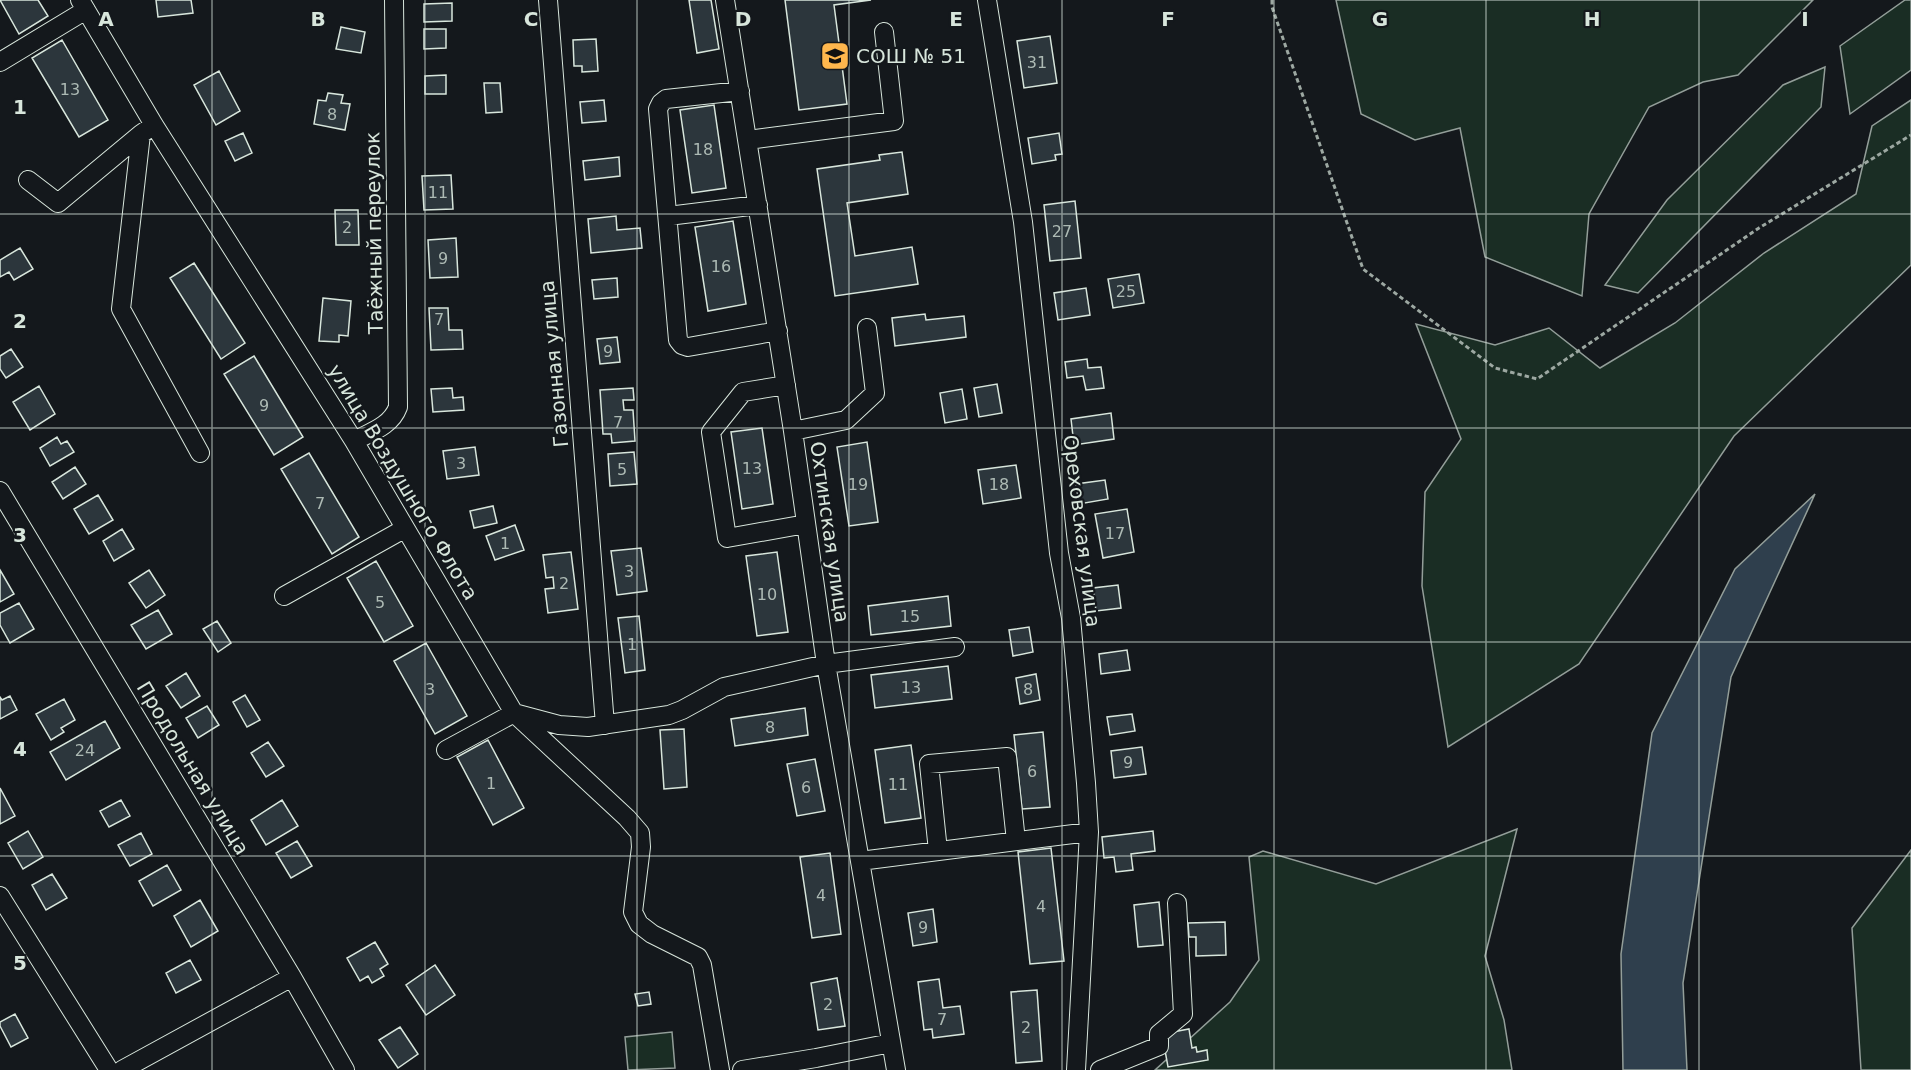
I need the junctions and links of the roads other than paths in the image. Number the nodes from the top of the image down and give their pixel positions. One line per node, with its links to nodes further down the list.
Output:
1 (394, 0): 18 (street, Таёжный переулок)
2 (548, 0): 27 (street, Газонная улица)
3 (725, 0): 8 (street, Охтинская улица)
4 (987, 0): 29 (street, Ореховская улица)
5 (83, 5): 7 (street); 9 (street, улица Воздушного Флота)
6 (884, 32): 10 (street)
7 (0, 62)
8 (740, 91): 10 (street, Охтинская улица); 13 (street)
9 (148, 129): 11 (street); 18 (street, улица Воздушного Флота); 19 (street)
10 (748, 140): 12 (street, Охтинская улица)
11 (28, 180)
12 (758, 205): 13 (street); 15 (street, Охтинская улица)
13 (668, 216): 15 (street)
14 (867, 328): 17 (street)
15 (778, 331): 16 (street, Охтинская улица)
16 (786, 385): 17 (street, Охтинская улица); 21 (street)
17 (794, 431): 21 (street, Охтинская улица)
18 (354, 441): 22 (street, улица Воздушного Флота)
19 (200, 453)
20 (0, 491): 35 (street, Продольная улица)
21 (806, 524): 25 (street, Охтинская улица)
22 (404, 529): 23 (street); 26 (street, улица Воздушного Флота)
23 (284, 596)
24 (955, 647): 25 (street)
25 (826, 664): 27 (street); 32 (street, Охтинская улица)
26 (514, 713): 27 (street); 28 (street); 40 (street, улица Воздушного Флота)
27 (605, 724)
28 (446, 750)
29 (1089, 832): 30 (street); 43 (street, Ореховская улица)
30 (1016, 842): 31 (street); 31 (street)
31 (938, 851): 32 (street)
32 (860, 861): 36 (street, Охтинская улица)
33 (0, 896): 37 (street)
34 (1177, 903): 44 (street)
35 (292, 978): 38 (street); 39 (street, Продольная улица)
36 (891, 1043): 41 (street); 42 (street, Охтинская улица)
37 (109, 1070)
38 (122, 1070)
39 (345, 1070)
40 (720, 1070)
41 (742, 1070)
42 (896, 1070)
43 (1076, 1070)
44 (1100, 1070)

